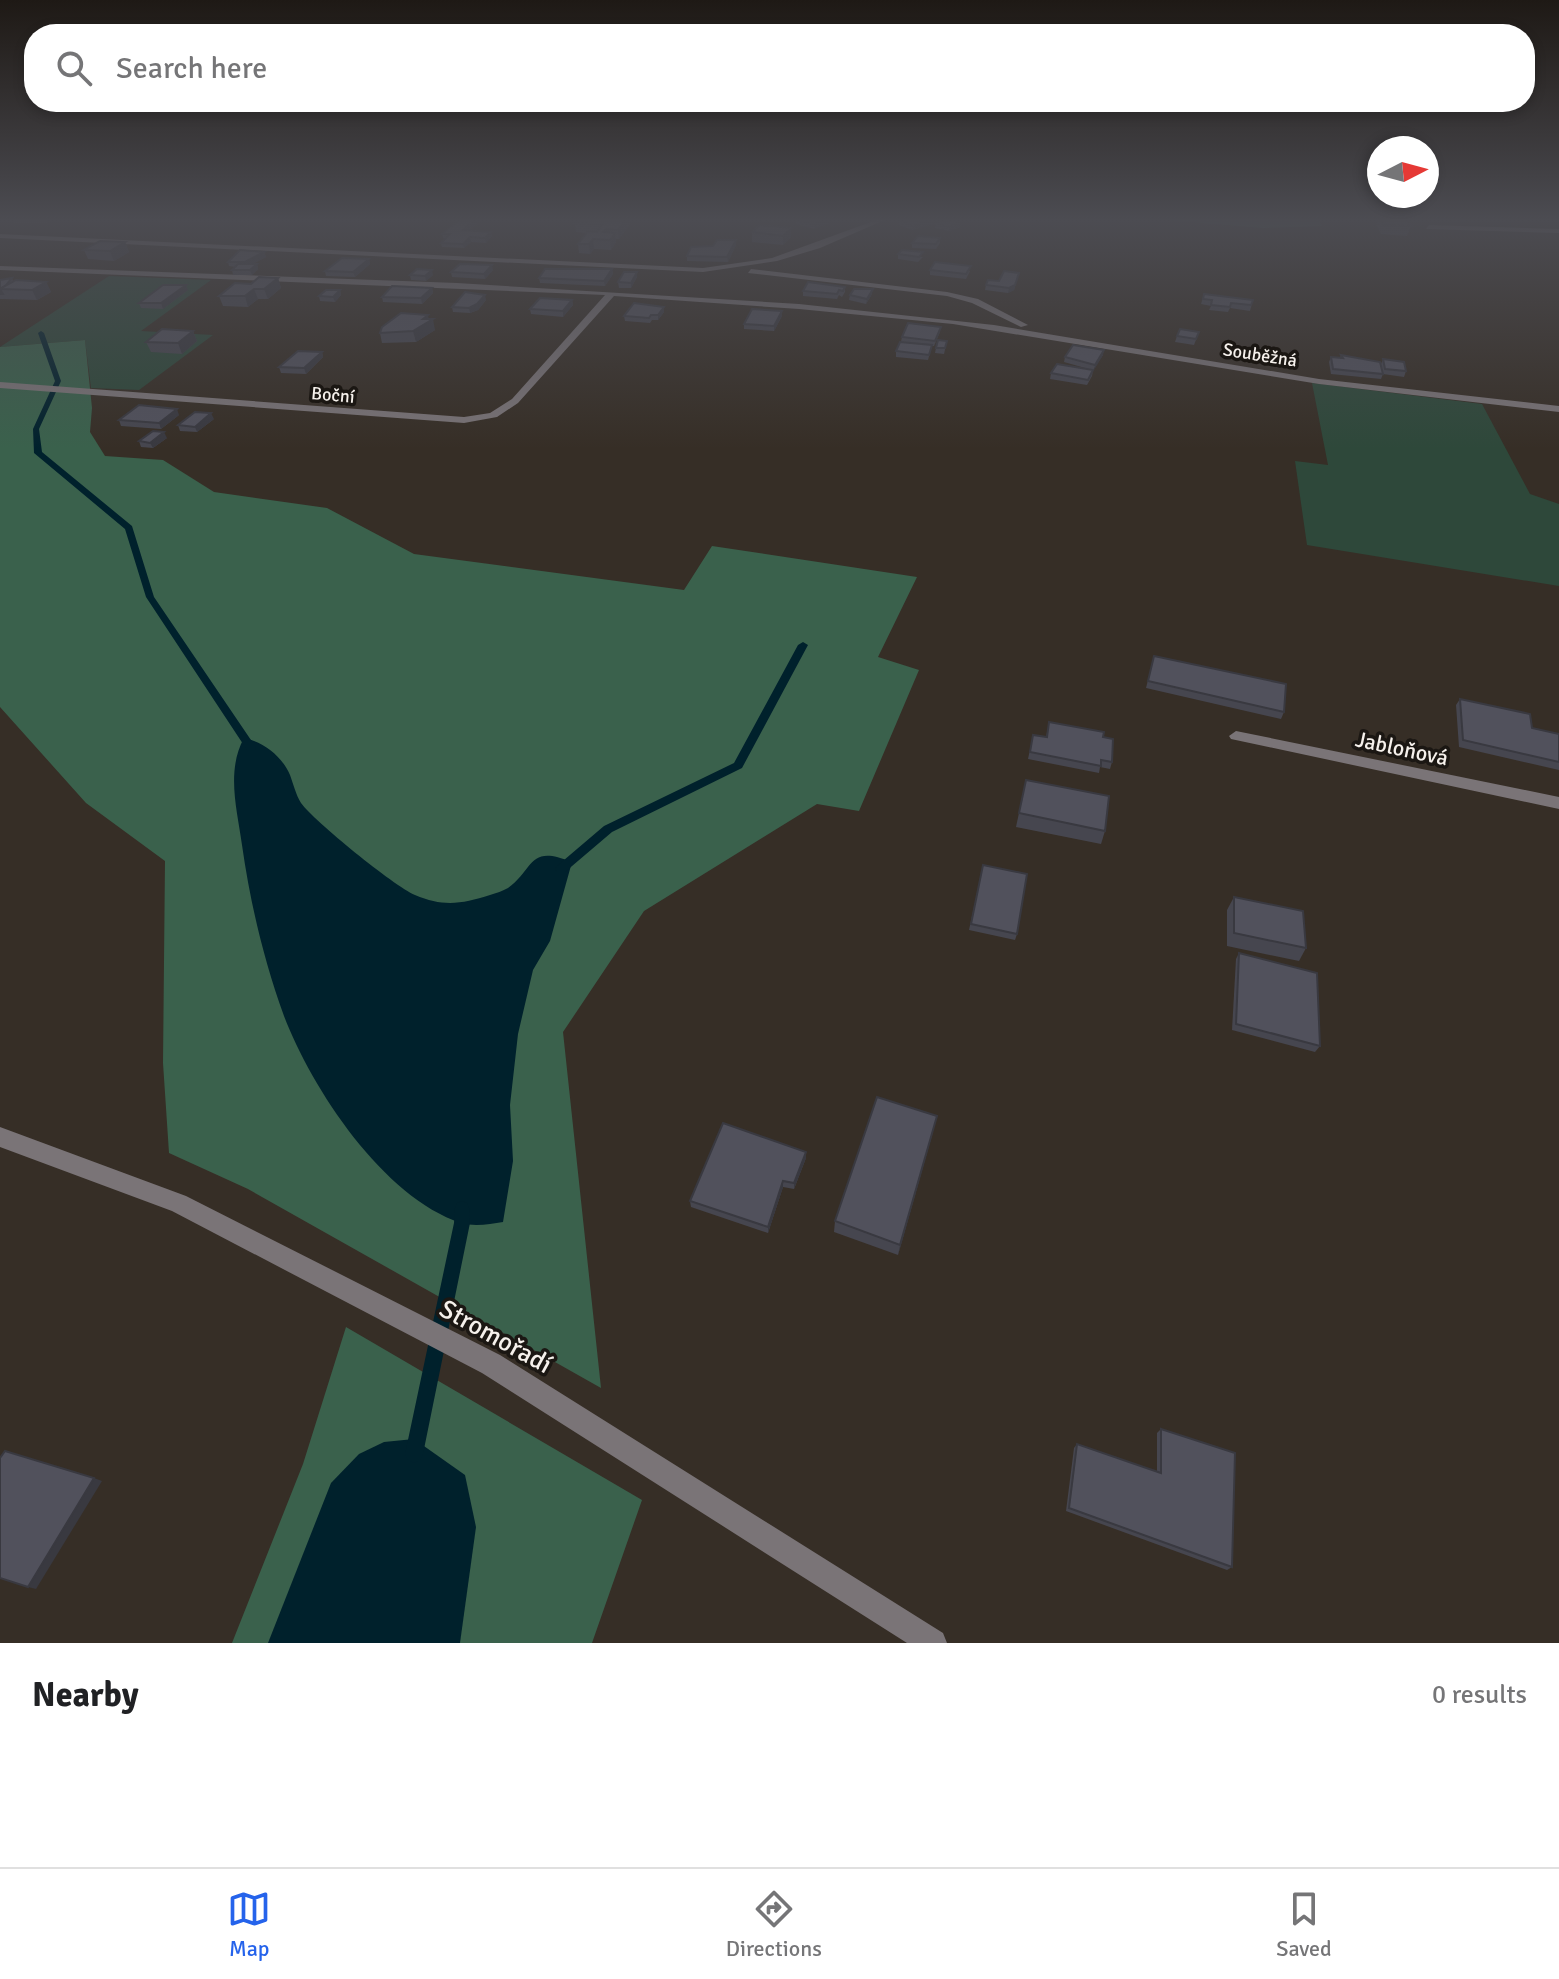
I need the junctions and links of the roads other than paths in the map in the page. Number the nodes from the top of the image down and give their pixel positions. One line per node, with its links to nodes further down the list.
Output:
1 (609, 296): 5 (street, Boční)
2 (633, 296): 4 (street, Souběžná)
3 (954, 296): 4 (street)
4 (1037, 332): 6 (street, Souběžná)
5 (0, 385)
6 (1559, 409)
7 (1236, 736): 8 (street, Jabloňová)
8 (1559, 803)
9 (0, 1137): 10 (street, Stromořadí)
10 (933, 1643)

